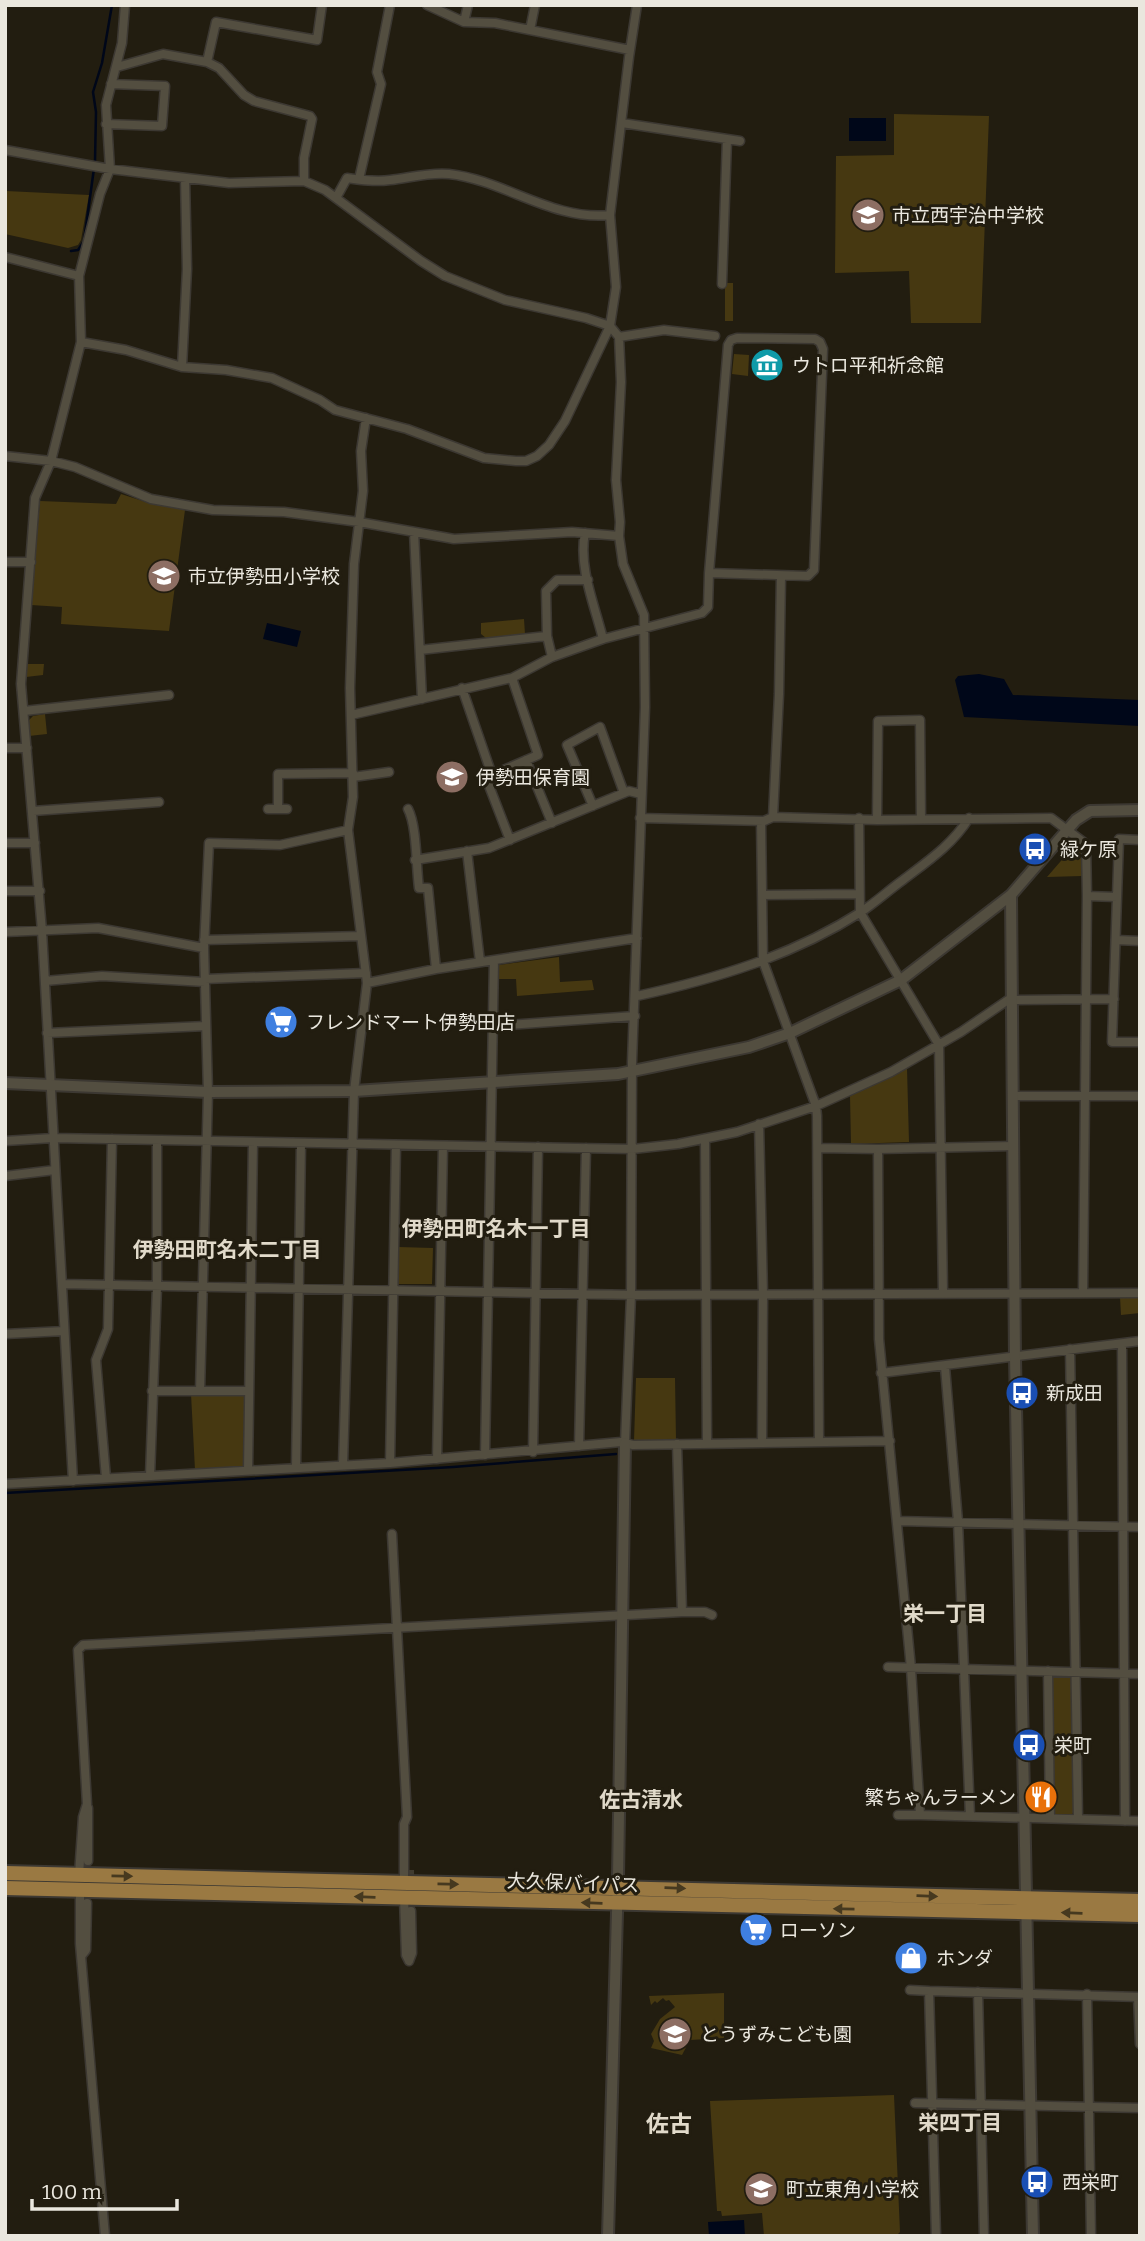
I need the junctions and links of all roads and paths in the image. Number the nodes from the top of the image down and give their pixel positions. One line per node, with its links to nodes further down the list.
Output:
1 (125, 5): 12 (street)
2 (322, 5): 11 (street)
3 (390, 5): 21 (street)
4 (427, 5): 8 (street)
5 (468, 5): 8 (street)
6 (535, 5): 9 (street)
7 (637, 5): 10 (street)
8 (464, 22): 9 (street)
9 (530, 30): 10 (street)
10 (630, 50): 14 (street)
11 (207, 62): 12 (street); 22 (street)
12 (117, 67): 13 (street)
13 (111, 84): 15 (street); 15 (street)
14 (622, 123): 16 (street); 24 (street)
15 (106, 124): 19 (street)
16 (727, 139): 17 (street); 27 (street)
17 (740, 141)
18 (5, 150): 19 (street)
19 (110, 169): 20 (street); 26 (street)
20 (185, 178): 22 (street); 32 (street)
21 (359, 179): 23 (street); 24 (street)
22 (303, 181): 23 (street)
23 (336, 198): 28 (street)
24 (610, 215): 28 (street)
25 (5, 257): 26 (street)
26 (79, 276): 31 (street)
27 (722, 284)
28 (610, 326): 30 (street); 33 (street)
29 (715, 336): 30 (street)
30 (619, 337): 39 (street)
31 (81, 342): 32 (street); 35 (street)
32 (183, 368): 33 (street)
33 (366, 418): 36 (street)
34 (5, 456): 35 (street)
35 (51, 461): 36 (street); 41 (street)
36 (359, 522): 37 (street); 55 (street)
37 (414, 532): 38 (street); 48 (street)
38 (584, 533): 39 (street); 44 (street)
39 (619, 536): 45 (street)
40 (5, 562): 41 (street)
41 (31, 562): 54 (street)
42 (709, 573): 43 (street); 43 (street); 45 (street)
43 (781, 576): 70 (street)
44 (587, 580): 46 (street); 47 (street)
45 (644, 629): 47 (street); 63 (street)
46 (547, 636): 48 (street); 49 (street)
47 (603, 639): 49 (street)
48 (420, 650): 53 (street)
49 (552, 657): 50 (street)
50 (512, 678): 51 (street); 58 (street)
51 (462, 688): 53 (street); 61 (street)
52 (169, 695): 54 (street)
53 (422, 699): 55 (street)
54 (24, 711): 57 (street)
55 (351, 715): 60 (street)
56 (5, 748): 57 (street)
57 (27, 748): 69 (street)
58 (526, 760): 61 (street); 77 (street)
59 (389, 772): 60 (street)
60 (353, 775): 66 (street); 79 (street)
61 (492, 775): 80 (street)
62 (624, 793): 63 (street); 65 (street); 65 (street)
63 (641, 794): 71 (street)
64 (159, 802): 69 (street)
65 (593, 806): 77 (street)
66 (268, 809)
67 (408, 809): 85 (street)
68 (1140, 810): 78 (street)
69 (33, 811): 83 (street)
70 (773, 817): 72 (street); 76 (street)
71 (640, 818): 76 (street); 97 (street)
72 (859, 818): 75 (street); 88 (street)
73 (969, 818): 74 (street); 78 (street); 93 (street)
74 (921, 819): 75 (street); 75 (street)
75 (877, 820)
76 (761, 821): 89 (street)
77 (552, 822): 80 (street)
78 (1068, 828): 90 (street); 91 (street)
79 (348, 830): 96 (street); 100 (street)
80 (510, 840): 84 (street)
81 (1140, 840): 92 (street)
82 (5, 843): 83 (street)
83 (35, 843): 87 (street)
84 (467, 851): 85 (street); 103 (street)
85 (415, 860): 104 (street)
86 (5, 891): 87 (street)
87 (40, 891): 94 (street)
88 (859, 894): 89 (street); 93 (street)
89 (762, 895): 102 (street)
90 (1011, 895): 106 (street); 113 (street)
91 (1087, 896): 92 (street); 111 (street)
92 (1117, 897): 98 (street)
93 (860, 912): 102 (street); 106 (street)
94 (42, 931): 95 (street); 100 (street); 107 (street)
95 (5, 932)
96 (361, 936): 100 (street); 105 (street)
97 (637, 938): 101 (street); 110 (street)
98 (1116, 940): 99 (street); 112 (street)
99 (1140, 941)
100 (204, 944): 108 (street)
101 (494, 960): 103 (street); 116 (street)
102 (763, 961): 110 (street); 118 (street)
103 (480, 962): 104 (street)
104 (436, 968): 109 (street)
105 (366, 973): 108 (street); 109 (street)
106 (901, 979): 118 (street); 120 (street)
107 (45, 981): 108 (street); 117 (street)
108 (205, 981): 115 (street)
109 (367, 983): 125 (street)
110 (636, 996): 114 (street)
111 (1086, 999): 112 (street); 113 (street); 128 (street)
112 (1114, 999): 119 (street)
113 (1013, 1000): 120 (street); 127 (street)
114 (635, 1016): 116 (street); 121 (street)
115 (206, 1026): 117 (street); 126 (street)
116 (493, 1026): 123 (street)
117 (47, 1032): 124 (street)
118 (790, 1033): 121 (street); 130 (street)
119 (1140, 1042)
120 (939, 1045): 130 (street); 144 (street)
121 (632, 1072): 123 (street); 149 (street)
122 (5, 1083): 124 (street)
123 (492, 1083): 125 (street); 143 (street)
124 (50, 1085): 126 (street); 132 (street)
125 (354, 1091): 126 (street); 140 (street)
126 (208, 1092): 137 (street)
127 (1014, 1096): 128 (street); 145 (street)
128 (1085, 1096): 129 (street); 166 (street)
129 (1140, 1096)
130 (816, 1106): 131 (street); 148 (street)
131 (760, 1124): 134 (street); 172 (street)
132 (53, 1138): 133 (street); 136 (street); 151 (street)
133 (112, 1139): 135 (street); 154 (street)
134 (705, 1139): 149 (street); 171 (street)
135 (157, 1140): 137 (street); 155 (street)
136 (5, 1141)
137 (207, 1141): 138 (street); 156 (street)
138 (253, 1142): 139 (street); 157 (street)
139 (301, 1143): 140 (street); 158 (street)
140 (353, 1144): 141 (street); 159 (street)
141 (396, 1145): 142 (street); 160 (street)
142 (443, 1146): 143 (street); 161 (street)
143 (490, 1146): 146 (street); 162 (street)
144 (940, 1146): 145 (street); 150 (street); 164 (street)
145 (1014, 1146): 165 (street)
146 (538, 1147): 147 (street); 163 (street)
147 (586, 1148): 149 (street); 168 (street)
148 (818, 1148): 150 (street); 173 (street)
149 (633, 1149): 170 (street)
150 (878, 1149): 169 (street)
151 (55, 1170): 152 (street); 153 (street)
152 (5, 1176)
153 (62, 1284): 154 (street); 174 (street)
154 (110, 1285): 155 (street); 200 (street)
155 (156, 1286): 156 (street); 182 (street)
156 (204, 1287): 157 (street); 183 (street)
157 (250, 1287): 158 (street); 184 (street)
158 (299, 1289): 159 (street); 197 (street)
159 (348, 1290): 160 (street); 196 (street)
160 (393, 1290): 161 (street); 195 (street)
161 (440, 1291): 162 (street); 194 (street)
162 (488, 1292): 163 (street); 193 (street)
163 (537, 1293): 168 (street); 192 (street)
164 (943, 1293): 165 (street); 169 (street)
165 (1014, 1293): 166 (street); 179 (street)
166 (1083, 1293): 167 (street)
167 (1140, 1293)
168 (583, 1294): 170 (street); 191 (street)
169 (878, 1294): 173 (street); 181 (street)
170 (631, 1295): 171 (street); 187 (street)
171 (706, 1295): 172 (street); 188 (street)
172 (763, 1295): 173 (street); 189 (street)
173 (818, 1295): 185 (street)
174 (64, 1331): 175 (street); 201 (street)
175 (5, 1334)
176 (1140, 1341): 177 (street)
177 (1122, 1344): 178 (street); 207 (street)
178 (1070, 1349): 179 (street); 206 (street)
179 (1015, 1358): 180 (street); 205 (street)
180 (945, 1367): 181 (street); 204 (street)
181 (881, 1373): 186 (street)
182 (152, 1391): 183 (street); 199 (street)
183 (200, 1391): 184 (street)
184 (248, 1391): 198 (street)
185 (819, 1441): 186 (street); 189 (street)
186 (890, 1441): 203 (street)
187 (625, 1443): 190 (street); 191 (street); 212 (street)
188 (707, 1443): 189 (street); 190 (street)
189 (762, 1443)
190 (677, 1444): 210 (street)
191 (579, 1446): 192 (street)
192 (533, 1452): 193 (street)
193 (485, 1455): 194 (street)
194 (438, 1459): 195 (street)
195 (390, 1463): 196 (street)
196 (343, 1465): 197 (street)
197 (296, 1467): 198 (street)
198 (248, 1470): 199 (street)
199 (150, 1476): 200 (street)
200 (106, 1478): 201 (street)
201 (73, 1481): 202 (street)
202 (5, 1484)
203 (898, 1521): 204 (street); 215 (street)
204 (958, 1522): 205 (street); 216 (street)
205 (1019, 1524): 206 (street); 217 (street)
206 (1073, 1525): 207 (street); 219 (street)
207 (1123, 1527): 208 (street); 220 (street)
208 (1140, 1527)
209 (392, 1534): 213 (street)
210 (682, 1612): 211 (street); 212 (street)
211 (712, 1615)
212 (622, 1617): 213 (street); 236 (street)
213 (396, 1629): 222 (street); 226 (street)
214 (888, 1667): 215 (street)
215 (912, 1668): 216 (street); 224 (street)
216 (964, 1669): 217 (street); 225 (street)
217 (1021, 1670): 218 (street); 227 (street)
218 (1048, 1671): 219 (street); 228 (street)
219 (1076, 1672): 220 (street); 229 (street)
220 (1124, 1674): 221 (street); 230 (street)
221 (1140, 1674)
222 (87, 1804): 232 (street); 235 (street)
223 (898, 1815): 224 (street)
224 (920, 1815): 225 (street)
225 (970, 1816): 227 (street)
226 (407, 1817): 234 (street); 234 (street)
227 (1025, 1818): 228 (street); 242 (street)
228 (1050, 1818): 229 (street)
229 (1078, 1819): 230 (street)
230 (1125, 1821): 231 (street)
231 (1140, 1821)
232 (88, 1861)
233 (5, 1873): 235 (highway, 大久保バイパス)
234 (407, 1876): 235 (highway, 大久保バイパス, one-way to 234); 236 (highway, 大久保バイパス, one-way to 236)
235 (80, 1882): 237 (highway, 大久保バイパス); 240 (highway, 大久保バイパス, one-way to 235); 244 (street)
236 (618, 1887): 241 (street); 242 (highway, 大久保バイパス, one-way to 242)
237 (5, 1888)
238 (1140, 1901): 242 (highway, 大久保バイパス)
239 (87, 1903): 244 (street)
240 (407, 1904): 240 (street); 241 (highway, 大久保バイパス, one-way to 240)
241 (618, 1904): 242 (highway, 大久保バイパス, one-way to 241); 259 (street)
242 (1026, 1905): 243 (highway, 大久保バイパス, one-way to 242); 248 (street)
243 (1140, 1915)
244 (82, 1956): 258 (street)
245 (910, 1990): 246 (street)
246 (929, 1990): 247 (street); 253 (street)
247 (978, 1992): 248 (street); 254 (street)
248 (1028, 1992): 249 (street); 255 (street)
249 (1087, 1994): 250 (street); 256 (street)
250 (1139, 1997): 251 (street)
251 (1140, 2044)
252 (915, 2103): 253 (street)
253 (933, 2103): 254 (street); 260 (street)
254 (981, 2104): 255 (street); 261 (street)
255 (1031, 2105): 256 (street); 262 (street)
256 (1089, 2107): 257 (street); 263 (street)
257 (1140, 2108)
258 (105, 2236)
259 (607, 2236)
260 (936, 2236)
261 (984, 2236)
262 (1033, 2236)
263 (1091, 2236)

